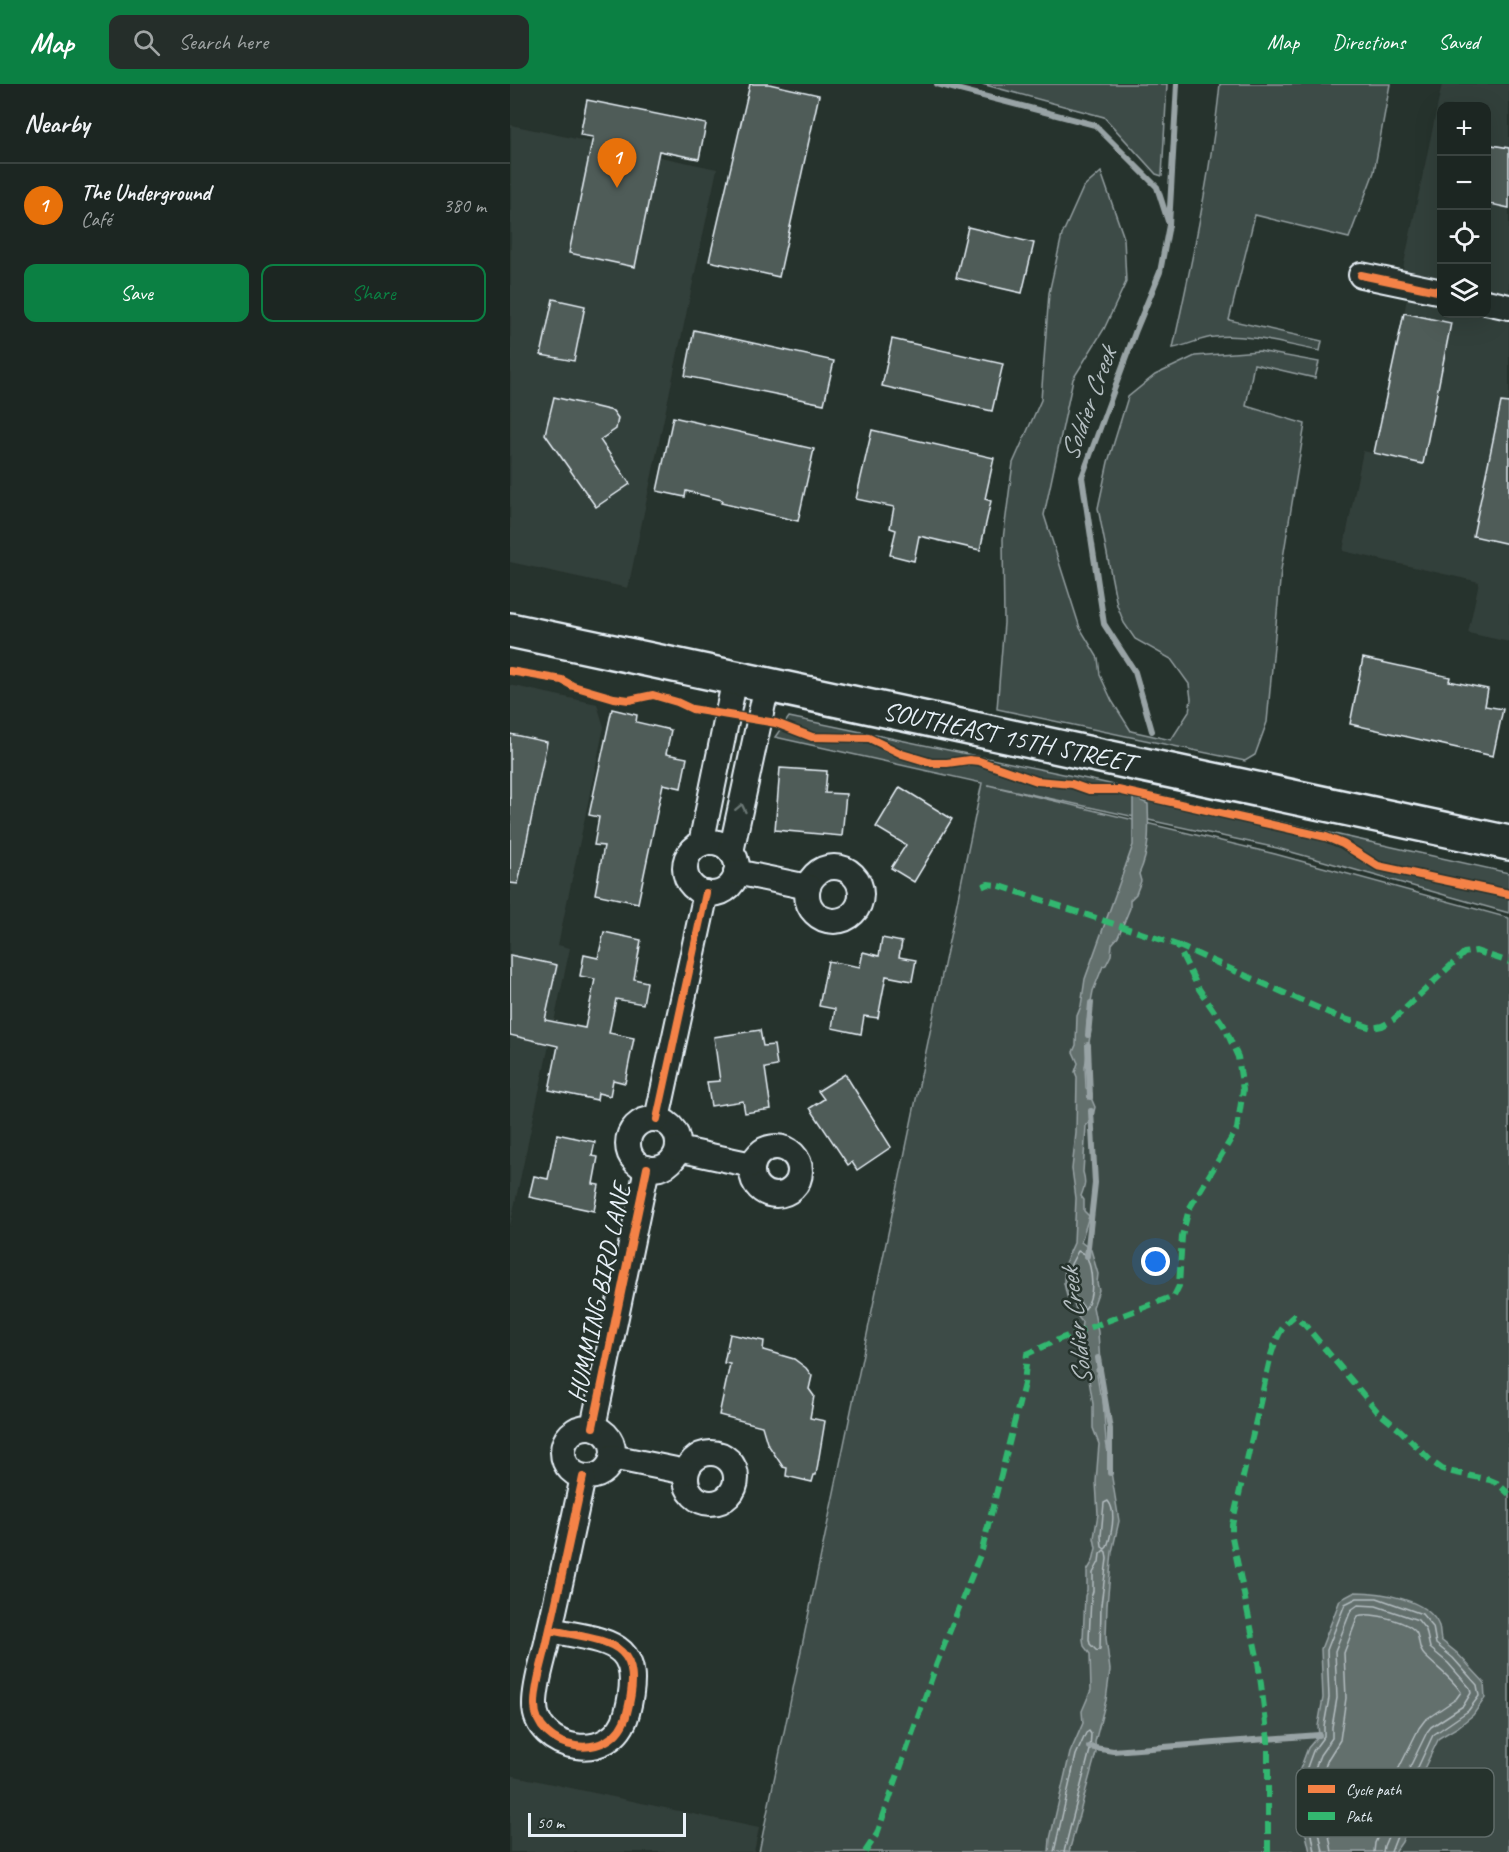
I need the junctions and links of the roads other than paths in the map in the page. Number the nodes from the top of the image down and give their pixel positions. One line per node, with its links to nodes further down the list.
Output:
1 (1361, 275): 2 (street)
2 (1437, 291)
3 (1491, 303): 4 (street)
4 (1509, 307)
5 (510, 630): 6 (main road, SOUTHEAST 15TH STREET)
6 (735, 678): 7 (main road, SOUTHEAST 15TH STREET); 8 (street)
7 (766, 685): 9 (street); 10 (main road, SOUTHEAST 15TH STREET)
8 (719, 758): 9 (street); 11 (street)
9 (750, 764): 12 (street, one-way to 9)
10 (1509, 843)
11 (701, 844): 12 (street); 14 (street)
12 (734, 862): 13 (street); 14 (street)
13 (808, 887)
14 (706, 893): 15 (street)
15 (657, 1119): 16 (street); 18 (street)
16 (678, 1149): 17 (street); 18 (street)
17 (752, 1165)
18 (647, 1168): 19 (street, HUMMING BIRD LANE)
19 (593, 1427): 20 (street); 22 (street)
20 (612, 1457): 21 (street); 22 (street)
21 (686, 1472)
22 (583, 1477): 23 (street)
23 (550, 1630): 23 (street)

